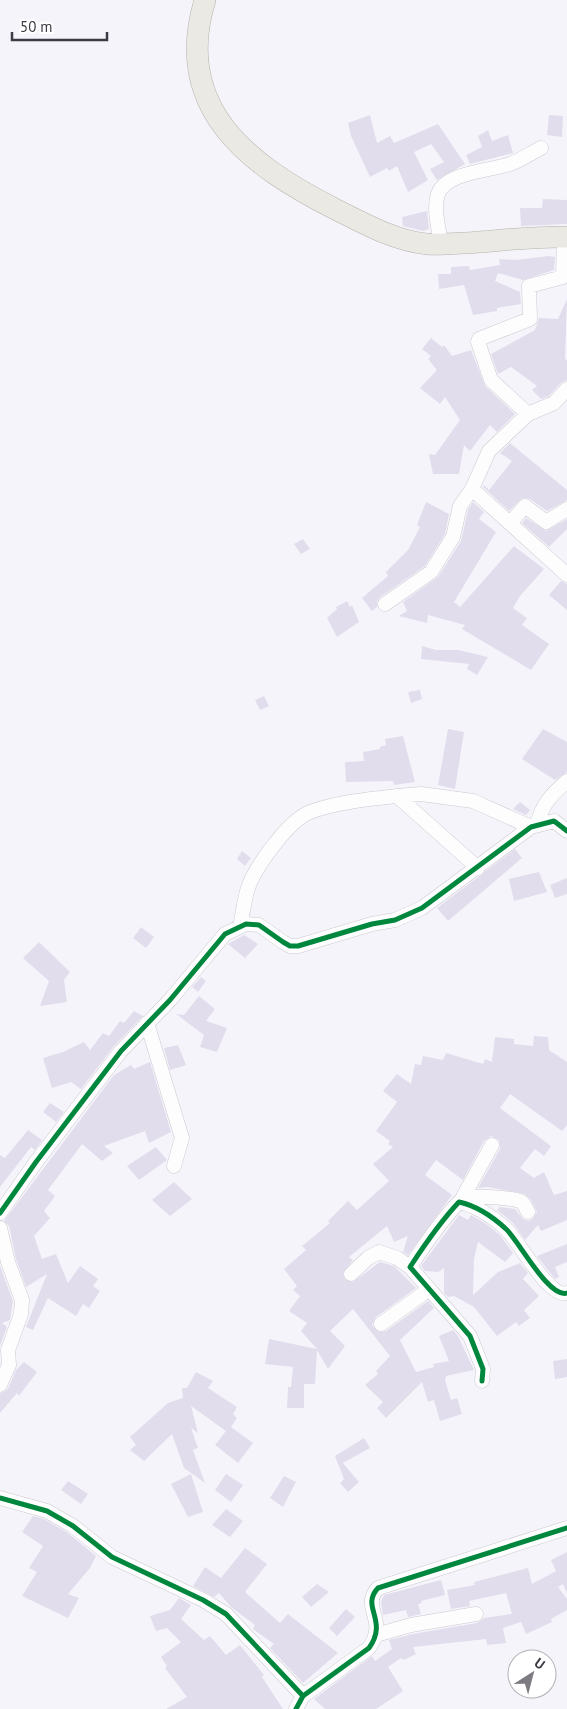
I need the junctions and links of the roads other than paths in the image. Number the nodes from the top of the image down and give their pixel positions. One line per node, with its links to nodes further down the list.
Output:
1 (205, 0): 4 (main road)
2 (541, 148): 4 (street)
3 (565, 237): 4 (main road); 6 (street)
4 (441, 244)
5 (567, 389): 6 (street)
6 (528, 414): 7 (street)
7 (472, 489): 9 (street); 11 (street)
8 (567, 509): 9 (street)
9 (510, 523): 10 (street)
10 (567, 574)
11 (384, 604)
12 (567, 781): 14 (street)
13 (398, 796): 14 (street); 16 (street); 17 (street)
14 (534, 826): 15 (street); 16 (street)
15 (567, 830)
16 (478, 868): 17 (street)
17 (240, 926): 18 (street)
18 (147, 1023): 20 (street); 22 (street)
19 (492, 1145): 21 (street)
20 (174, 1166)
21 (461, 1200): 23 (street); 26 (street); 29 (street)
22 (4, 1204): 24 (street)
23 (528, 1212)
24 (0, 1213)
25 (0, 1228): 32 (street)
26 (410, 1267): 27 (street); 28 (street)
27 (351, 1274)
28 (428, 1290): 30 (street); 31 (street)
29 (566, 1297)
30 (381, 1324)
31 (482, 1381)
32 (0, 1385)
33 (0, 1498): 37 (street)
34 (567, 1528): 36 (street)
35 (476, 1614): 36 (street)
36 (376, 1635): 37 (street)
37 (303, 1696): 38 (street)
38 (296, 1709)

